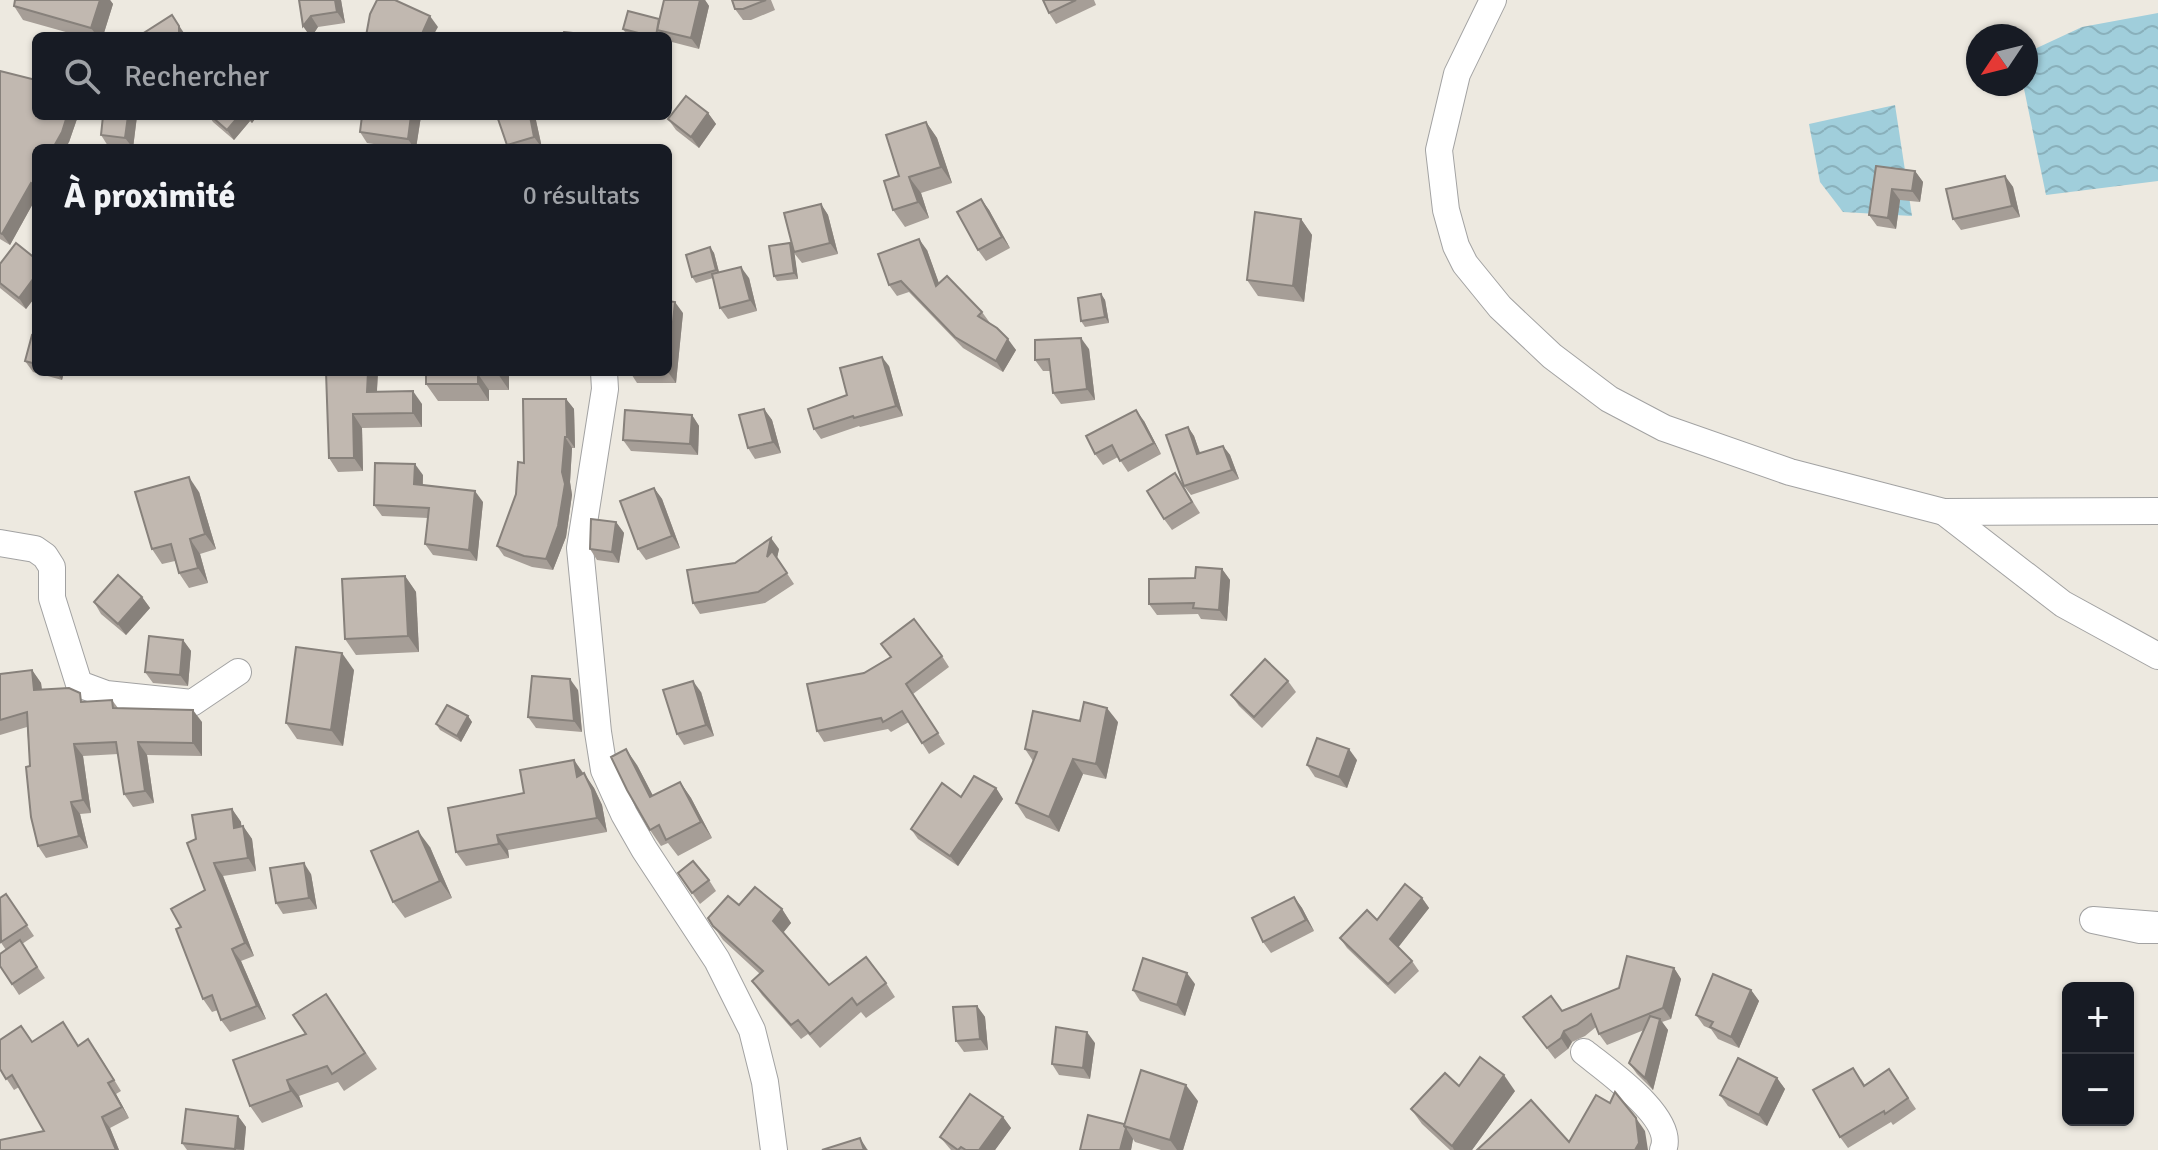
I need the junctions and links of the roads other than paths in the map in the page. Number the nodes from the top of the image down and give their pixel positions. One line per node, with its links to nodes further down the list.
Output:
1 (1493, 0): 4 (street)
2 (604, 376): 9 (street)
3 (2158, 511): 4 (street)
4 (1944, 512): 6 (street)
5 (0, 543): 7 (street)
6 (2158, 656)
7 (238, 672)
8 (1584, 1052): 10 (street)
9 (774, 1150)
10 (1663, 1150)

